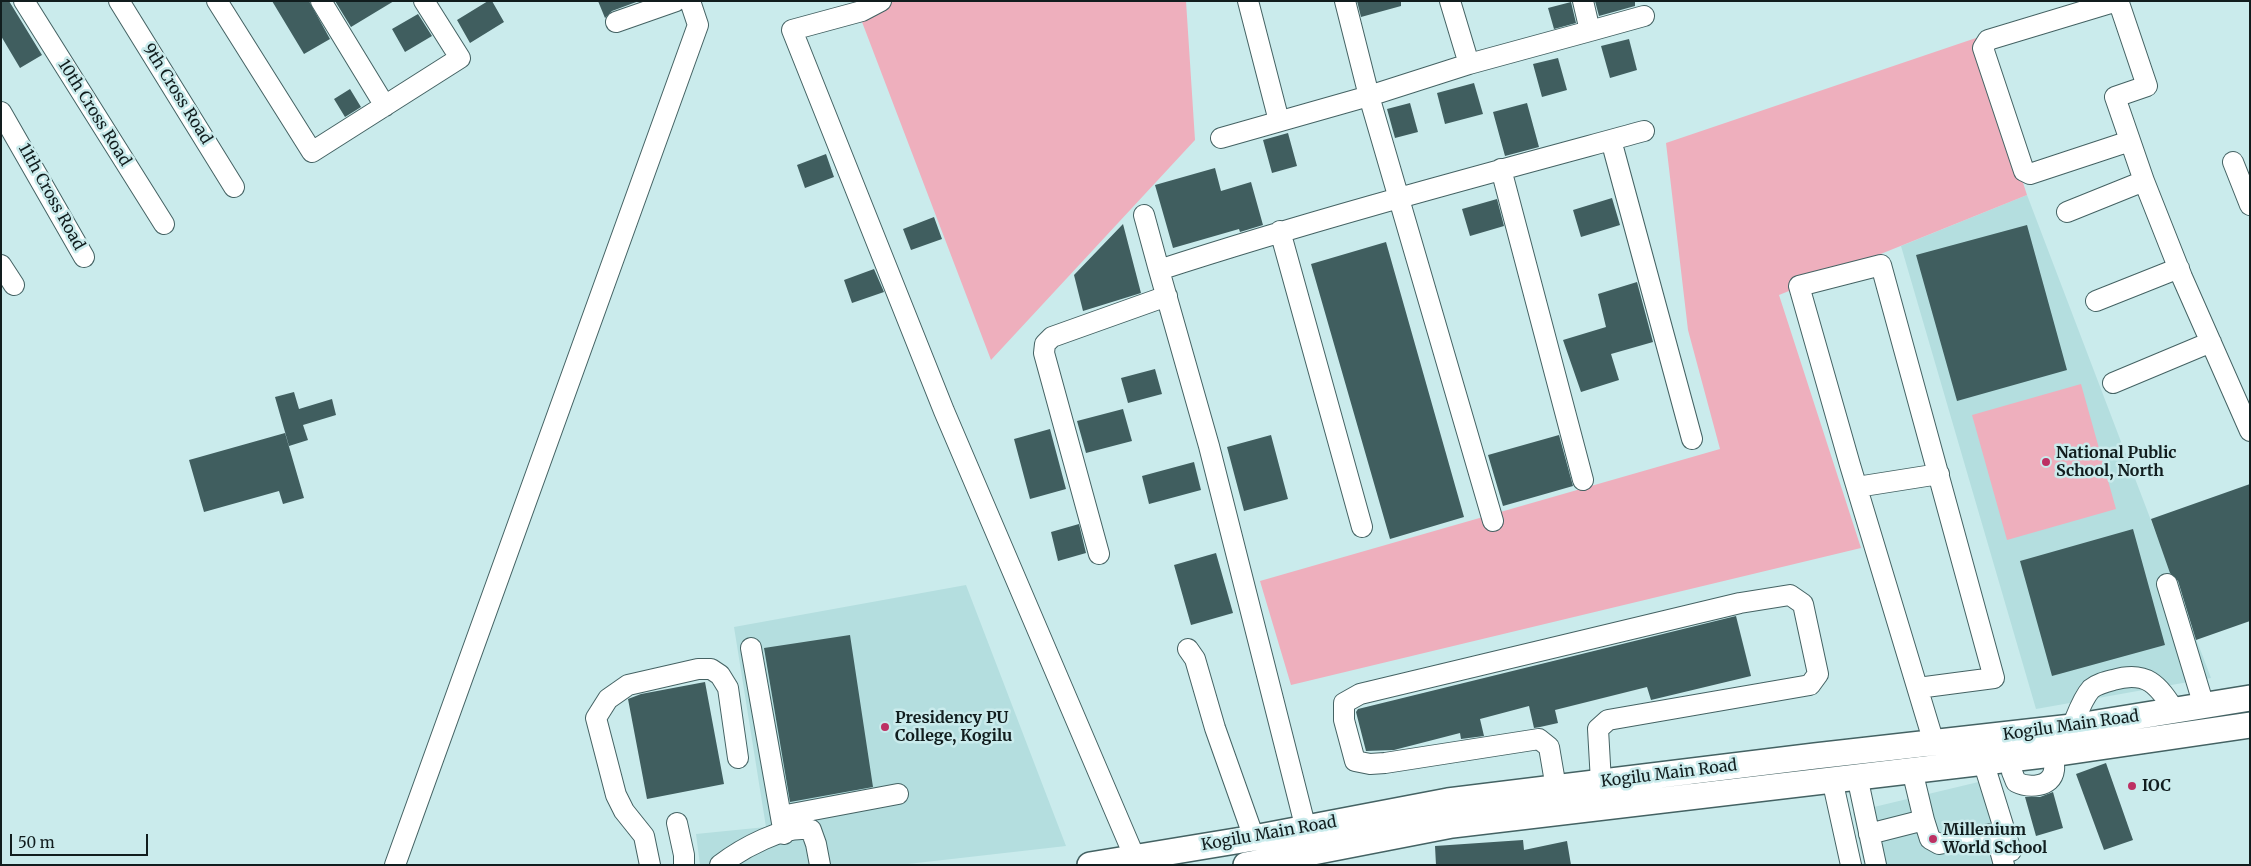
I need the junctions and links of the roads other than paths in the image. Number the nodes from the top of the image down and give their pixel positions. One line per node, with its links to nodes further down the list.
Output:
1 (24, 1): 33 (street, 10th Cross Road)
2 (119, 1): 28 (street, 9th Cross Road)
3 (217, 1): 18 (street)
4 (320, 1): 18 (street)
5 (424, 1): 18 (street)
6 (676, 1): 14 (street)
7 (690, 1): 77 (street)
8 (881, 1): 76 (street)
9 (1248, 1): 20 (street)
10 (1345, 1): 17 (street)
11 (1450, 1): 16 (street)
12 (1583, 1): 15 (street)
13 (1644, 16): 15 (street)
14 (616, 22)
15 (1590, 31): 16 (street)
16 (1469, 64): 17 (street)
17 (1369, 96): 20 (street); 29 (street)
18 (385, 106)
19 (1, 112): 35 (street, 11th Cross Road)
20 (1279, 121): 22 (street)
21 (1644, 131): 23 (street)
22 (1222, 138)
23 (1611, 140): 26 (street); 45 (street)
24 (2130, 141): 24 (street); 27 (street)
25 (2233, 162): 30 (street)
26 (1501, 169): 29 (street); 47 (street)
27 (2144, 181): 31 (street); 37 (street)
28 (234, 186)
29 (1398, 197): 34 (street); 49 (street)
30 (2250, 205)
31 (2067, 212)
32 (1144, 215): 38 (street)
33 (164, 224)
34 (1280, 232): 38 (street); 50 (street)
35 (84, 257)
36 (1, 265): 39 (street)
37 (2179, 268): 41 (street); 42 (street)
38 (1159, 270): 40 (street)
39 (14, 285)
40 (1167, 296): 51 (street); 75 (street)
41 (2096, 301)
42 (2211, 342): 43 (street); 44 (street)
43 (2113, 383)
44 (2250, 431)
45 (1692, 439)
46 (1939, 474): 48 (street); 48 (street); 55 (street)
47 (1583, 480)
48 (1857, 488): 55 (street)
49 (1494, 521)
50 (1362, 526)
51 (1099, 554)
52 (2168, 584): 57 (street)
53 (751, 648): 72 (street)
54 (1188, 649): 74 (street)
55 (1918, 688): 61 (street)
56 (2242, 699): 57 (main road, Kogilu Main Road); 60 (street)
57 (2204, 706): 58 (main road, Kogilu Main Road)
58 (2175, 711): 59 (main road, Kogilu Main Road); 59 (street)
59 (2072, 727): 61 (main road, Kogilu Main Road)
60 (2249, 727): 63 (main road, Kogilu Main Road)
61 (1934, 743): 67 (main road, Kogilu Main Road)
62 (738, 758): 78 (street)
63 (1984, 761): 64 (main road, Kogilu Main Road); 87 (street)
64 (1912, 770): 65 (main road, Kogilu Main Road); 70 (street)
65 (1858, 776): 66 (main road, Kogilu Main Road); 73 (street)
66 (1832, 778): 75 (main road, Kogilu Main Road); 84 (street)
67 (1601, 782): 68 (main road, Kogilu Main Road); 68 (street)
68 (1556, 788): 75 (main road, Kogilu Main Road)
69 (898, 794): 72 (street)
70 (1924, 820): 73 (street); 86 (street)
71 (677, 823): 79 (street)
72 (782, 825): 80 (street); 81 (street)
73 (1869, 834): 85 (street)
74 (1254, 838): 75 (main road, Kogilu Main Road); 76 (main road, Kogilu Main Road)
75 (1309, 840): 83 (main road, Kogilu Main Road)
76 (1135, 858): 82 (main road, Kogilu Main Road)
77 (395, 865)
78 (650, 865)
79 (684, 865)
80 (720, 865)
81 (820, 865)
82 (1090, 865)
83 (1246, 865)
84 (1851, 865)
85 (1876, 865)
86 (2004, 865)
87 (2015, 865)

